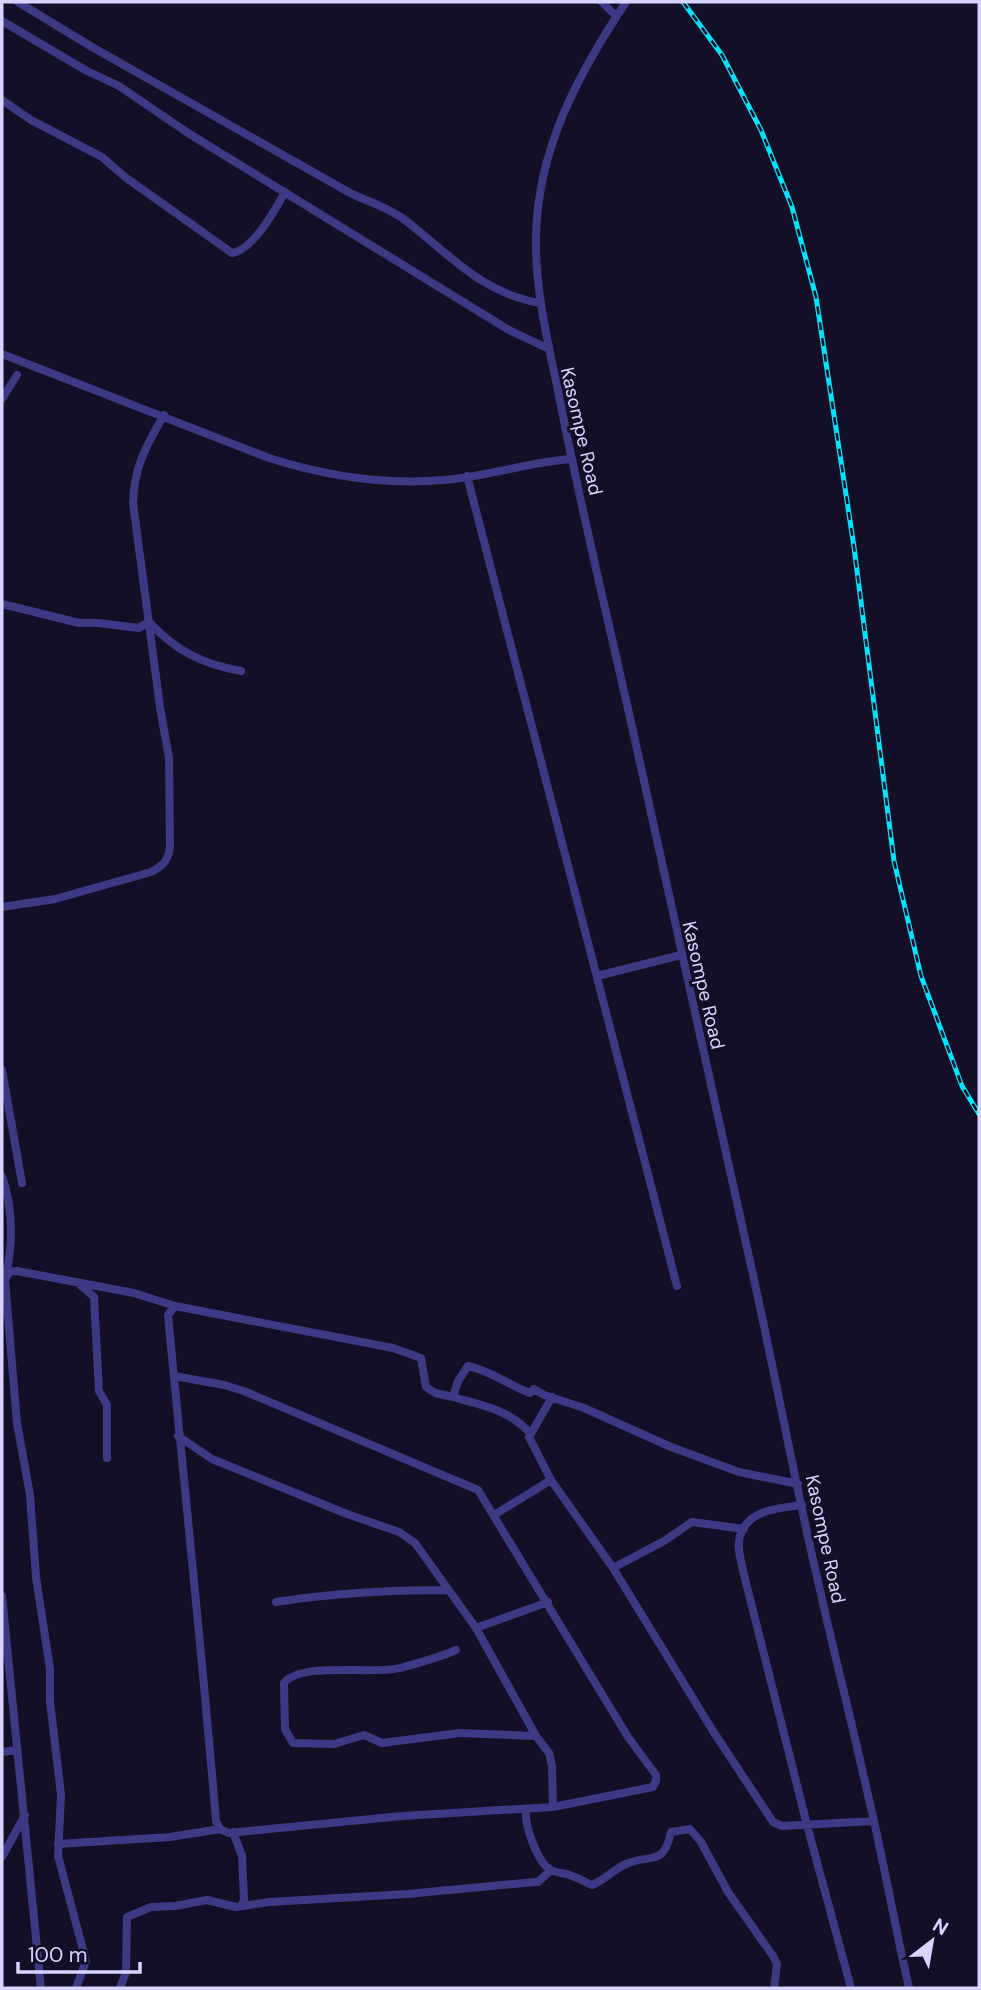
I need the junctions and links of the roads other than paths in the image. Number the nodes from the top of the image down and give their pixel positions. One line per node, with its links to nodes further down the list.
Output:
1 (18, 2): 8 (street)
2 (602, 2): 4 (street)
3 (626, 2): 4 (street, Kasompe Road)
4 (617, 16): 8 (street, Kasompe Road)
5 (2, 22): 7 (street)
6 (2, 100): 7 (street)
7 (285, 192): 9 (street)
8 (541, 303): 9 (street, Kasompe Road)
9 (547, 348): 14 (street, Kasompe Road)
10 (2, 354): 13 (street)
11 (17, 375): 12 (street)
12 (2, 399)
13 (164, 415): 15 (street); 17 (street)
14 (570, 459): 15 (street); 20 (street, Kasompe Road)
15 (467, 476): 21 (street)
16 (2, 604): 17 (street)
17 (149, 622): 18 (street); 19 (street)
18 (241, 671)
19 (2, 907)
20 (681, 954): 21 (street); 36 (street, Kasompe Road)
21 (597, 976): 27 (street)
22 (2, 1070): 24 (street)
23 (2, 1176): 25 (street)
24 (22, 1183)
25 (6, 1275): 26 (street); 60 (street)
26 (76, 1282): 28 (street); 34 (street)
27 (677, 1286)
28 (174, 1306): 29 (street); 30 (street)
29 (174, 1376): 33 (street); 38 (street)
30 (453, 1397): 31 (street); 32 (street)
31 (551, 1397): 32 (street); 36 (street)
32 (531, 1434): 35 (street)
33 (178, 1436): 41 (street); 58 (street)
34 (107, 1458)
35 (551, 1480): 38 (street); 40 (street)
36 (798, 1483): 37 (street, Kasompe Road)
37 (802, 1505): 39 (street); 56 (street, Kasompe Road)
38 (495, 1515): 44 (street)
39 (744, 1530): 40 (street); 57 (street)
40 (613, 1568): 57 (street)
41 (448, 1590): 43 (street); 46 (street)
42 (2, 1596): 45 (street)
43 (276, 1602)
44 (548, 1602): 46 (street); 53 (street)
45 (3, 1622): 49 (street)
46 (476, 1628): 50 (street)
47 (456, 1650): 50 (street)
48 (2, 1706): 49 (street)
49 (13, 1714): 51 (street)
50 (536, 1736): 53 (street)
51 (17, 1750): 52 (street); 55 (street)
52 (2, 1752)
53 (553, 1807): 54 (street)
54 (526, 1810): 59 (street); 62 (street)
55 (25, 1815): 61 (street); 64 (street)
56 (874, 1821): 57 (street); 69 (street, Kasompe Road)
57 (807, 1825): 68 (street)
58 (220, 1829): 59 (street); 60 (street)
59 (233, 1832): 63 (street)
60 (58, 1843): 65 (street)
61 (2, 1857)
62 (551, 1870): 63 (street); 67 (street)
63 (241, 1906): 66 (street)
64 (41, 1988)
65 (76, 1988)
66 (120, 1988)
67 (774, 1988)
68 (851, 1988)
69 (909, 1988)

